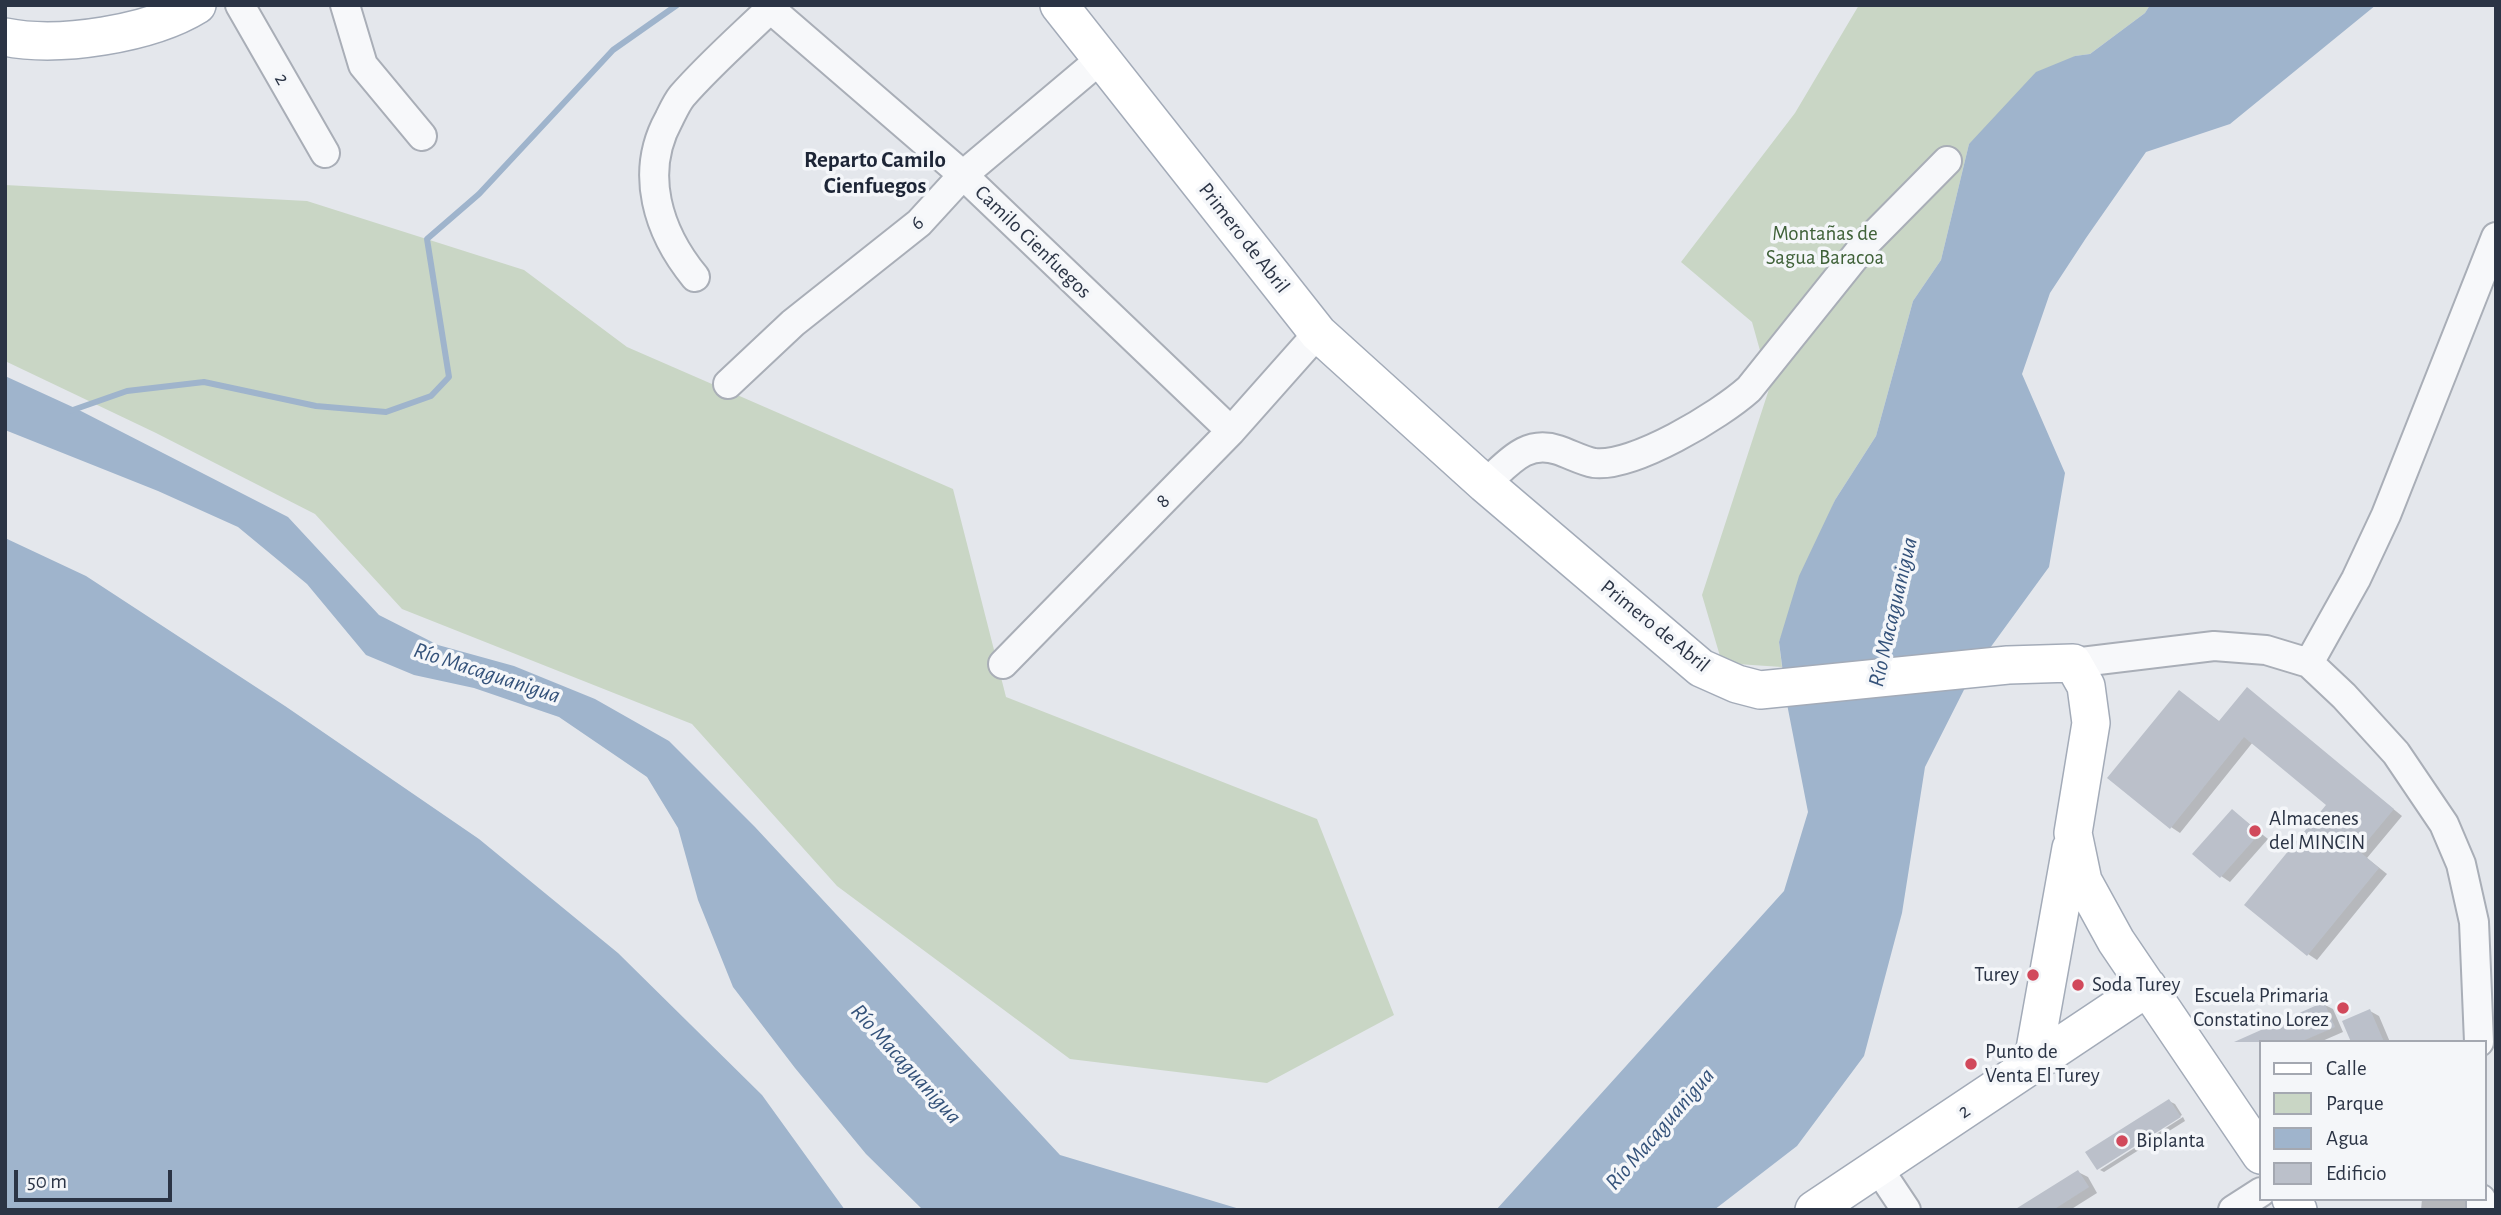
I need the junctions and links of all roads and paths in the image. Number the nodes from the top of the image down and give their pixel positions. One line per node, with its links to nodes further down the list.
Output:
1 (197, 5): 6 (main road)
2 (240, 5): 9 (street, 2)
3 (345, 5): 8 (street)
4 (1059, 5): 7 (main road, Primero de Abril)
5 (768, 7): 11 (street, Camilo Cienfuegos); 13 (street)
6 (5, 37)
7 (1102, 58): 11 (street, 6); 14 (main road, Primero de Abril)
8 (422, 136)
9 (325, 153)
10 (1948, 161): 17 (street)
11 (963, 175): 15 (street, 6); 16 (street, Camilo Cienfuegos)
12 (2496, 237): 19 (street)
13 (695, 277)
14 (1318, 333): 16 (street, 8); 17 (main road, Primero de Abril)
15 (728, 384)
16 (1231, 431): 20 (street, 8)
17 (1485, 484): 18 (main road, Primero de Abril)
18 (2073, 663): 19 (street); 21 (main road)
19 (2309, 663): 23 (street)
20 (1003, 664)
21 (2073, 833): 22 (main road); 24 (main road)
22 (2148, 987): 24 (main road, 2); 25 (main road)
23 (2479, 1040)
24 (2032, 1066): 26 (main road, 2)
25 (2260, 1154)
26 (1878, 1168): 28 (main road, 2); 29 (street)
27 (2260, 1193): 30 (street)
28 (1814, 1210)
29 (1906, 1210)
30 (2233, 1210)

